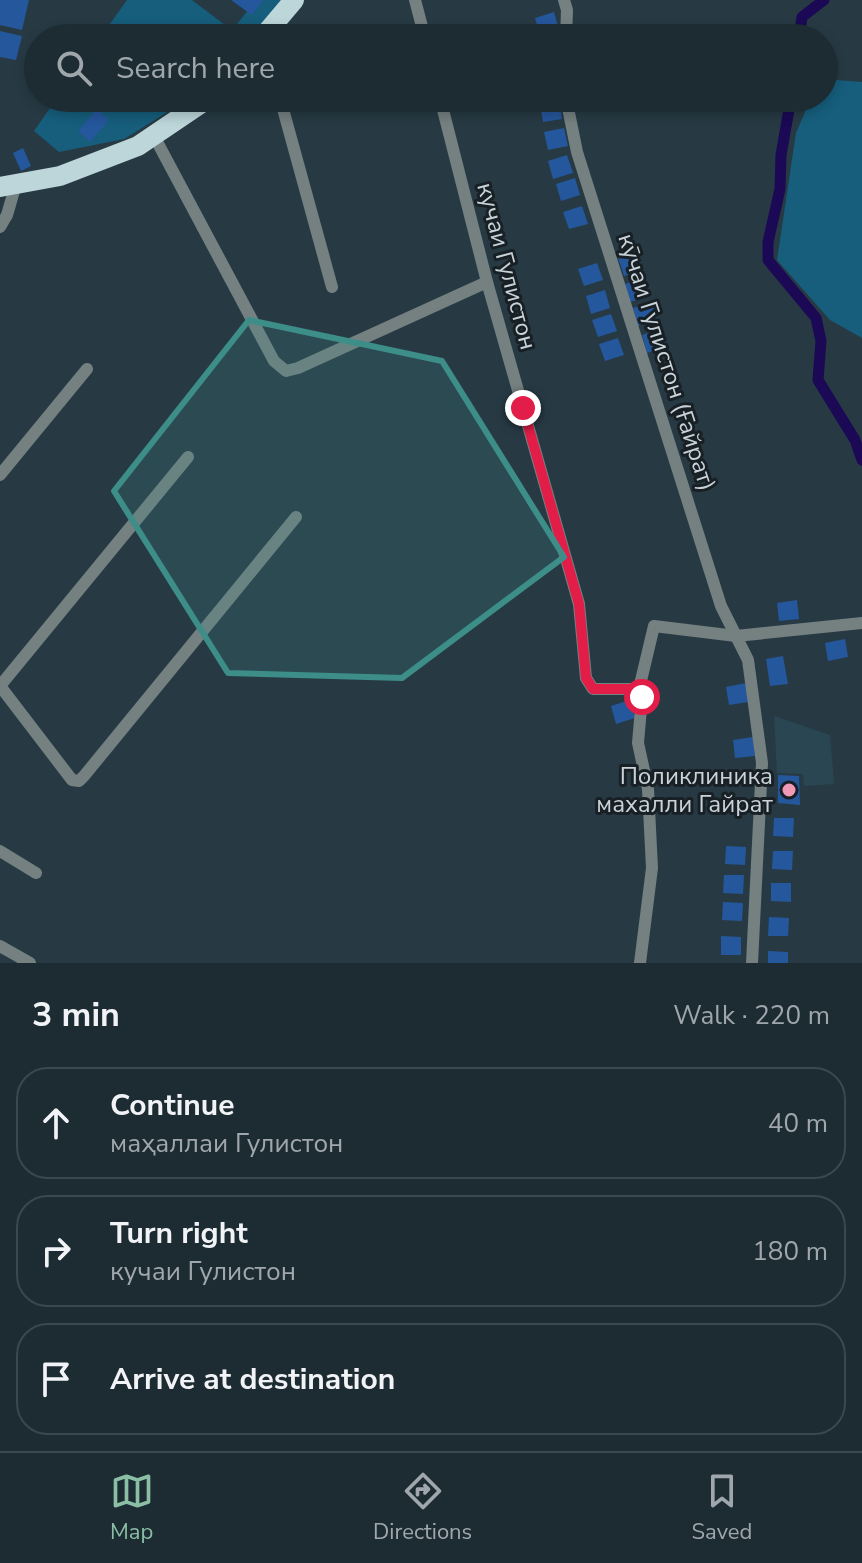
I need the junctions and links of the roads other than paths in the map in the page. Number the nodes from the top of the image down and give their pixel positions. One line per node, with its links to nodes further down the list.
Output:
1 (294, 0): 4 (highway)
2 (415, 0): 5 (street)
3 (564, 0): 6 (street)
4 (274, 24)
5 (421, 24)
6 (566, 24)
7 (189, 112): 11 (highway)
8 (284, 112): 15 (street)
9 (444, 112): 14 (street, кучаи Гулистон)
10 (569, 112): 21 (street, кӯчаи Гулистон (Ғайрат))
11 (154, 136): 12 (highway); 14 (street)
12 (8, 186): 13 (street)
13 (0, 227)
14 (487, 282): 22 (street, кучаи Гулистон)
15 (332, 287)
16 (87, 369): 18 (street)
17 (188, 457): 19 (street)
18 (0, 475)
19 (296, 517)
20 (862, 623): 21 (street)
21 (736, 636): 22 (street); 28 (street, кӯчаи Гулистон (Ғайрат))
22 (639, 689): 27 (street)
23 (0, 851): 24 (street)
24 (36, 873)
25 (0, 946): 26 (street)
26 (30, 963)
27 (640, 963)
28 (752, 963)

